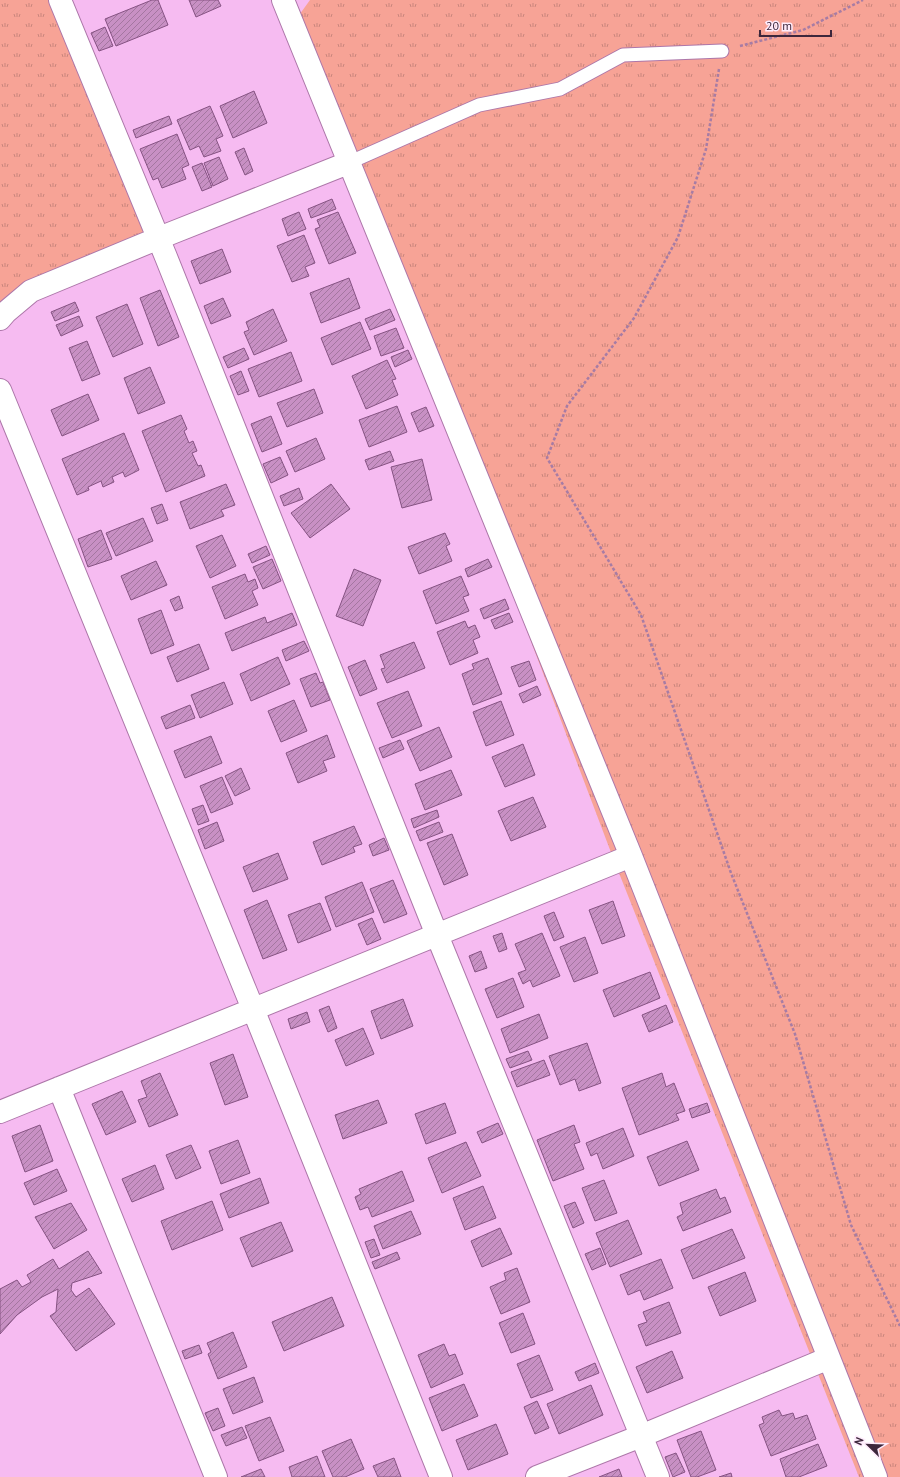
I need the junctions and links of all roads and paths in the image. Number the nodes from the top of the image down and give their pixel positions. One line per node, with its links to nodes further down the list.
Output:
1 (60, 0): 6 (street)
2 (283, 0): 5 (street)
3 (863, 0): 4 (path)
4 (722, 51): 5 (lane); 14 (path)
5 (348, 163): 6 (street); 9 (street)
6 (159, 238): 7 (street); 10 (street)
7 (0, 319)
8 (0, 390): 11 (street)
9 (631, 856): 10 (street); 15 (street)
10 (437, 935): 11 (street); 16 (street)
11 (253, 1009): 12 (street); 18 (street)
12 (59, 1088): 13 (street); 17 (street)
13 (0, 1112)
14 (900, 1326)
15 (829, 1358): 16 (street); 21 (street)
16 (641, 1436): 19 (street); 20 (street)
17 (216, 1477)
18 (441, 1477)
19 (537, 1477)
20 (658, 1477)
21 (876, 1477)

